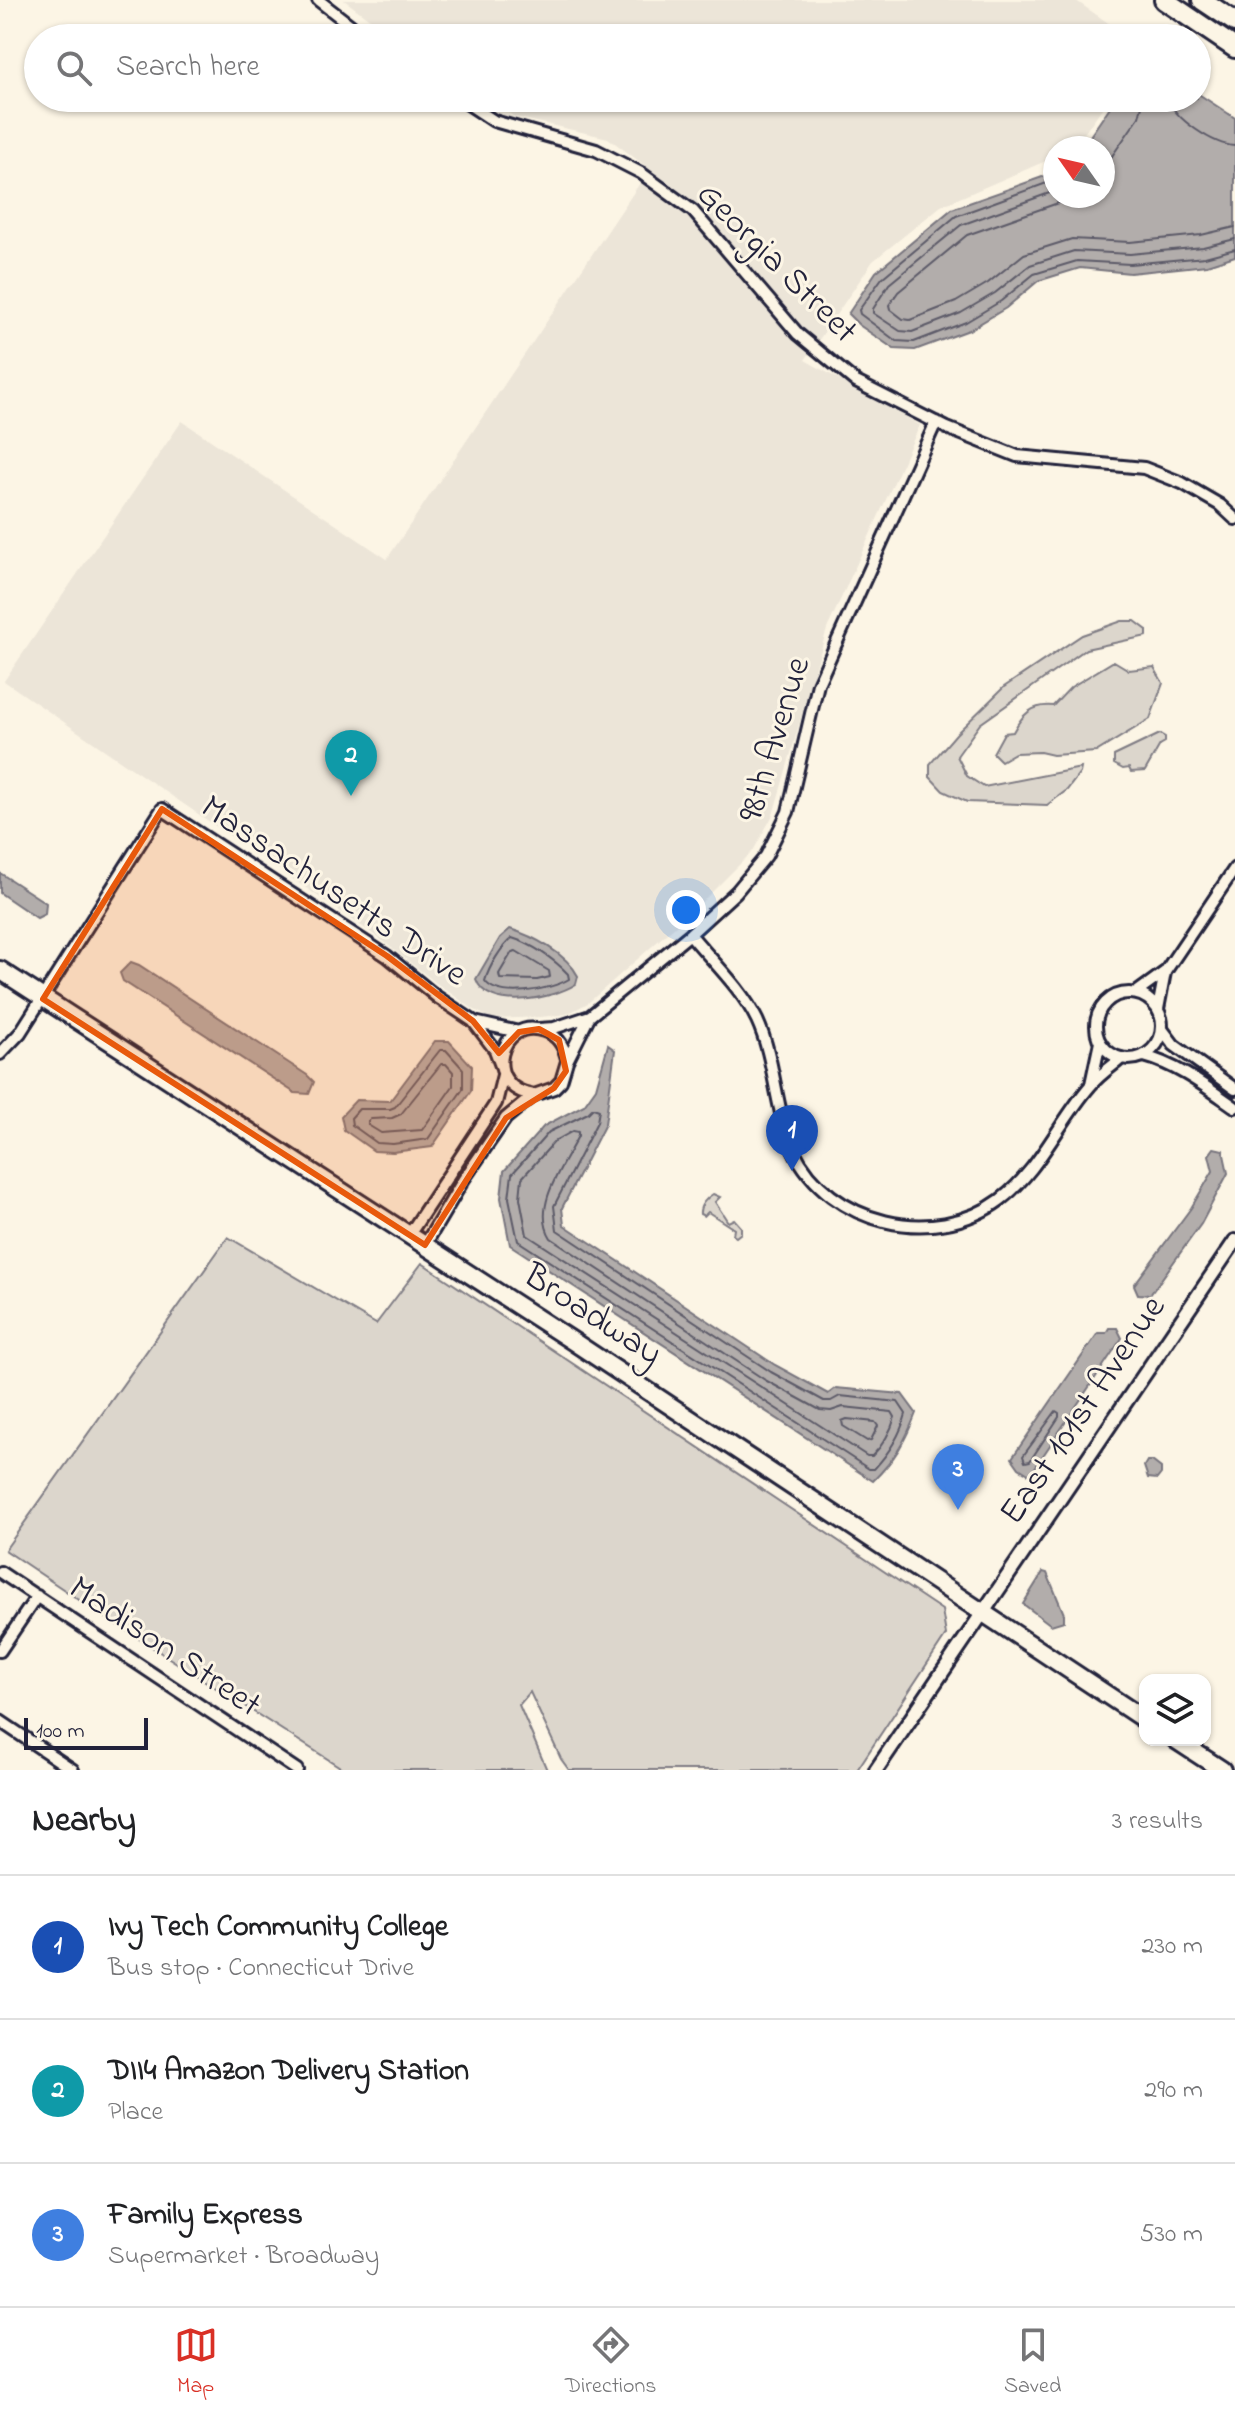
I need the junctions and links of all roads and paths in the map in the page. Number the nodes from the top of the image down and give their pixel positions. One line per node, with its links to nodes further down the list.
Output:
1 (318, 0): 5 (street)
2 (1164, 0): 6 (highway)
3 (1202, 0): 4 (highway)
4 (1235, 22)
5 (349, 24)
6 (1200, 24)
7 (1211, 32): 8 (highway)
8 (1235, 48)
9 (480, 112): 10 (street, Georgia Street)
10 (936, 422): 12 (street, Georgia Street); 14 (street, 98th Avenue)
11 (1235, 502): 12 (street)
12 (1231, 515)
13 (1235, 868): 16 (street)
14 (690, 934): 20 (street, 98th Avenue); 31 (street)
15 (0, 970): 18 (main road, Broadway)
16 (1165, 972): 17 (street); 19 (street)
17 (1136, 993): 19 (street); 25 (street)
18 (43, 999): 21 (street, Massachusetts Drive); 26 (street); 35 (main road, Broadway)
19 (1158, 1009): 23 (street)
20 (590, 1016): 22 (street, 98th Avenue); 29 (street, 98th Avenue)
21 (473, 1021): 24 (street); 30 (street)
22 (539, 1029): 24 (street, 98th Avenue); 29 (street)
23 (1162, 1029): 27 (street); 32 (street)
24 (519, 1032): 30 (street)
25 (1100, 1042): 28 (street); 31 (street)
26 (0, 1054)
27 (1144, 1056): 28 (street); 34 (street)
28 (1122, 1058): 31 (street)
29 (567, 1061): 33 (street, 98th Avenue)
30 (502, 1070): 33 (street); 35 (street)
31 (1090, 1086)
32 (1235, 1089)
33 (534, 1095): 37 (street, 98th Avenue)
34 (1235, 1107)
35 (409, 1235): 37 (main road, Broadway)
36 (1235, 1241): 40 (street, East 101st Avenue)
37 (425, 1245): 40 (main road, Broadway)
38 (0, 1572): 39 (street, Madison Street)
39 (37, 1596): 41 (street); 46 (street, Madison Street)
40 (983, 1614): 42 (main road, Broadway); 47 (street, East 101st Avenue)
41 (0, 1651)
42 (1139, 1716)
43 (0, 1721): 45 (street)
44 (1185, 1746): 48 (main road)
45 (72, 1770)
46 (297, 1770)
47 (876, 1770)
48 (1222, 1770)

